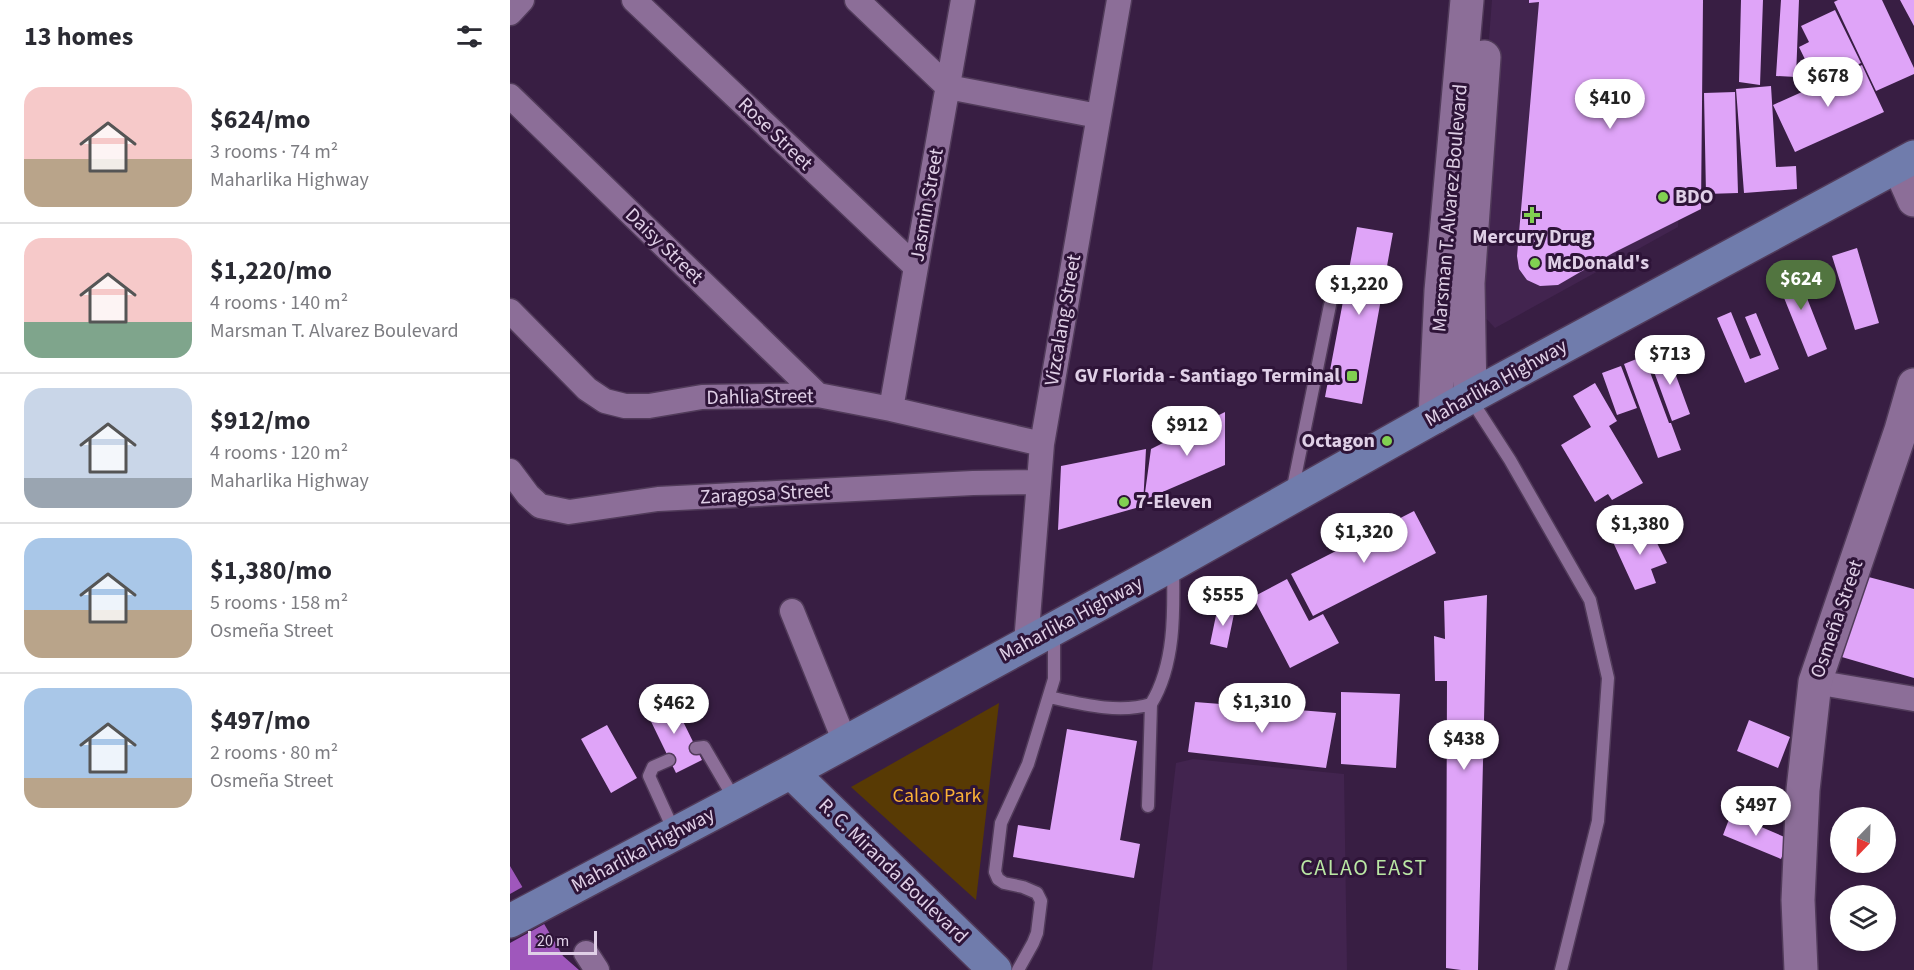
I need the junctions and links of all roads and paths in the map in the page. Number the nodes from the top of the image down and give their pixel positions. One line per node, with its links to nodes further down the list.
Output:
1 (522, 0): 8 (street)
2 (634, 0): 14 (street, Rose Street)
3 (857, 0): 9 (street)
4 (963, 0): 9 (street, Jasmin Street)
5 (1119, 0): 11 (street, Vizcalang Street)
6 (1467, 0): 21 (street, Marsman T. Alvarez Boulevard)
7 (1489, 0): 19 (street, Marsman T. Alvarez Boulevard)
8 (510, 13)
9 (948, 87): 11 (street); 14 (street, Jasmin Street)
10 (510, 96): 18 (street, Daisy Street)
11 (1098, 116): 23 (street, Vizcalang Street)
12 (1907, 162): 13 (street); 19 (main road, Maharlika Highway)
13 (1914, 200)
14 (916, 267): 20 (street, Jasmin Street)
15 (1330, 305): 26 (lane)
16 (510, 311): 18 (street, Dahlia Street)
17 (1914, 385): 22 (street, Osmeña Street)
18 (818, 395): 20 (street, Dahlia Street)
19 (1470, 397): 21 (main road, Maharlika Highway); 47 (lane)
20 (891, 409): 23 (street, Dahlia Street)
21 (1435, 417): 26 (main road, Maharlika Highway)
22 (1908, 432): 31 (street, Osmeña Street)
23 (1042, 444): 25 (street, Vizcalang Street)
24 (510, 471): 25 (street, Zaragosa Street)
25 (1038, 482): 30 (street, Vizcalang Street)
26 (1291, 497): 27 (main road, Maharlika Highway)
27 (1173, 564): 29 (main road, Maharlika Highway); 34 (lane)
28 (792, 611): 35 (street)
29 (1054, 628): 30 (main road, Maharlika Highway); 32 (lane)
30 (1026, 643): 35 (main road, Maharlika Highway)
31 (1815, 682): 33 (street); 48 (street, Osmeña Street)
32 (1049, 697): 34 (lane); 46 (lane)
33 (1914, 699)
34 (1152, 704): 40 (lane)
35 (845, 742): 38 (main road, Maharlika Highway)
36 (696, 748): 39 (lane)
37 (669, 760): 41 (lane)
38 (791, 772): 39 (main road, Maharlika Highway); 42 (main road, R. C. Miranda Boulevard)
39 (735, 801): 41 (main road, Maharlika Highway)
40 (1148, 806)
41 (674, 833): 43 (main road, Maharlika Highway)
42 (941, 918): 44 (street); 45 (main road, R. C. Miranda Boulevard)
43 (510, 921)
44 (970, 970)
45 (995, 970)
46 (1018, 970)
47 (1561, 970)
48 (1801, 970)

